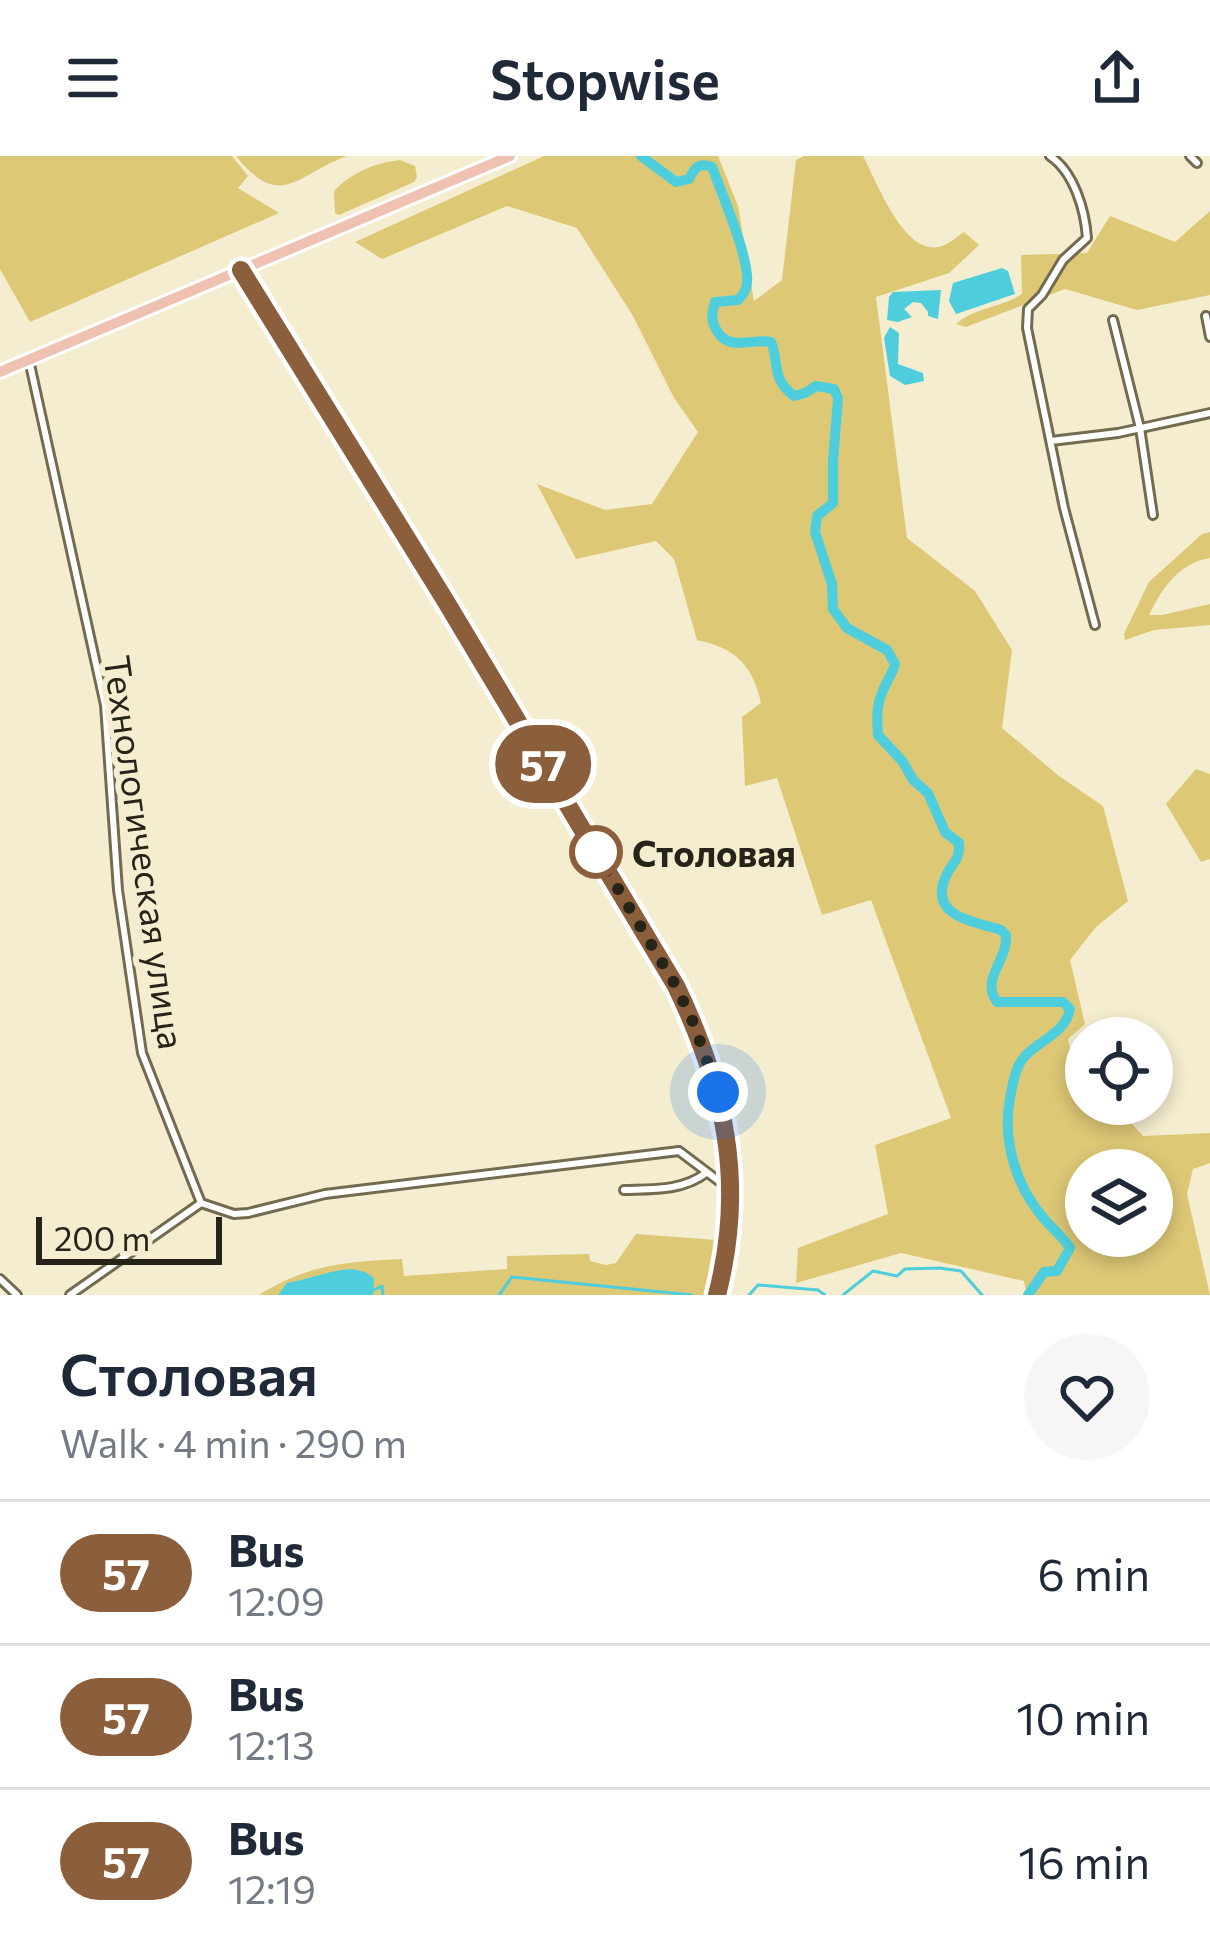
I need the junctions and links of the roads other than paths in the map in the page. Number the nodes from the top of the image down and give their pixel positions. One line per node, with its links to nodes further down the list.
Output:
1 (510, 156): 3 (main road)
2 (1050, 156): 11 (street)
3 (241, 270): 7 (main road); 16 (street)
4 (1206, 316): 6 (street)
5 (1113, 320): 10 (street)
6 (1210, 337)
7 (29, 360): 8 (main road); 17 (street, Технологическая улица)
8 (0, 372)
9 (1210, 413): 10 (street)
10 (1140, 428): 11 (street); 12 (street)
11 (1051, 441): 13 (street)
12 (1153, 515)
13 (1095, 625)
14 (706, 1173): 15 (street); 16 (street); 17 (street)
15 (624, 1190)
16 (731, 1190): 21 (street)
17 (201, 1204): 20 (street)
18 (0, 1279): 19 (street)
19 (17, 1295)
20 (70, 1295)
21 (717, 1295)

